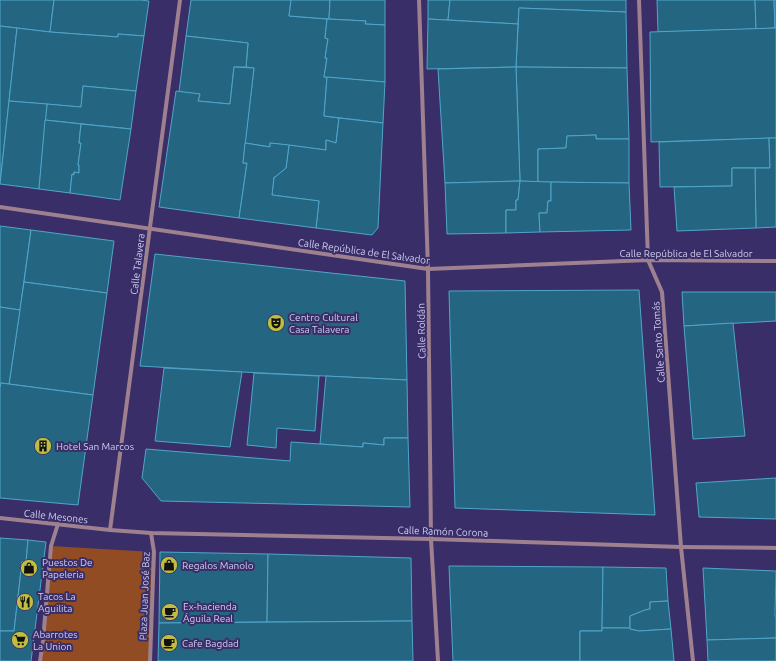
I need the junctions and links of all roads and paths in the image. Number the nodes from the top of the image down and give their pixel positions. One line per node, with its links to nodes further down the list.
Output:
1 (180, 0): 5 (street, Calle Talavera)
2 (419, 0): 8 (street, Calle Roldán)
3 (639, 0): 6 (street, Calle Santo Tomás)
4 (0, 207): 5 (street, Calle República de El Salvador)
5 (150, 229): 8 (street, Calle República de El Salvador); 11 (street, Calle Talavera)
6 (648, 260): 7 (street, Calle República de El Salvador); 8 (street, Calle República de El Salvador); 14 (street, Calle Santo Tomás)
7 (776, 261)
8 (428, 269): 13 (street, Calle Roldán)
9 (0, 518): 10 (street, Calle Mesones)
10 (58, 524): 11 (street, Calle Mesones); 16 (street)
11 (110, 530): 12 (street, Calle Ramón Corona)
12 (151, 533): 13 (street, Calle Ramón Corona); 17 (street, Plaza Juan José Baz)
13 (431, 539): 14 (street, Calle Ramón Corona); 18 (street, Calle Roldán)
14 (681, 547): 15 (street, Calle Ramón Corona); 19 (street, Calle Santo Tomás)
15 (776, 548)
16 (40, 661)
17 (150, 661)
18 (438, 661)
19 (693, 661)

